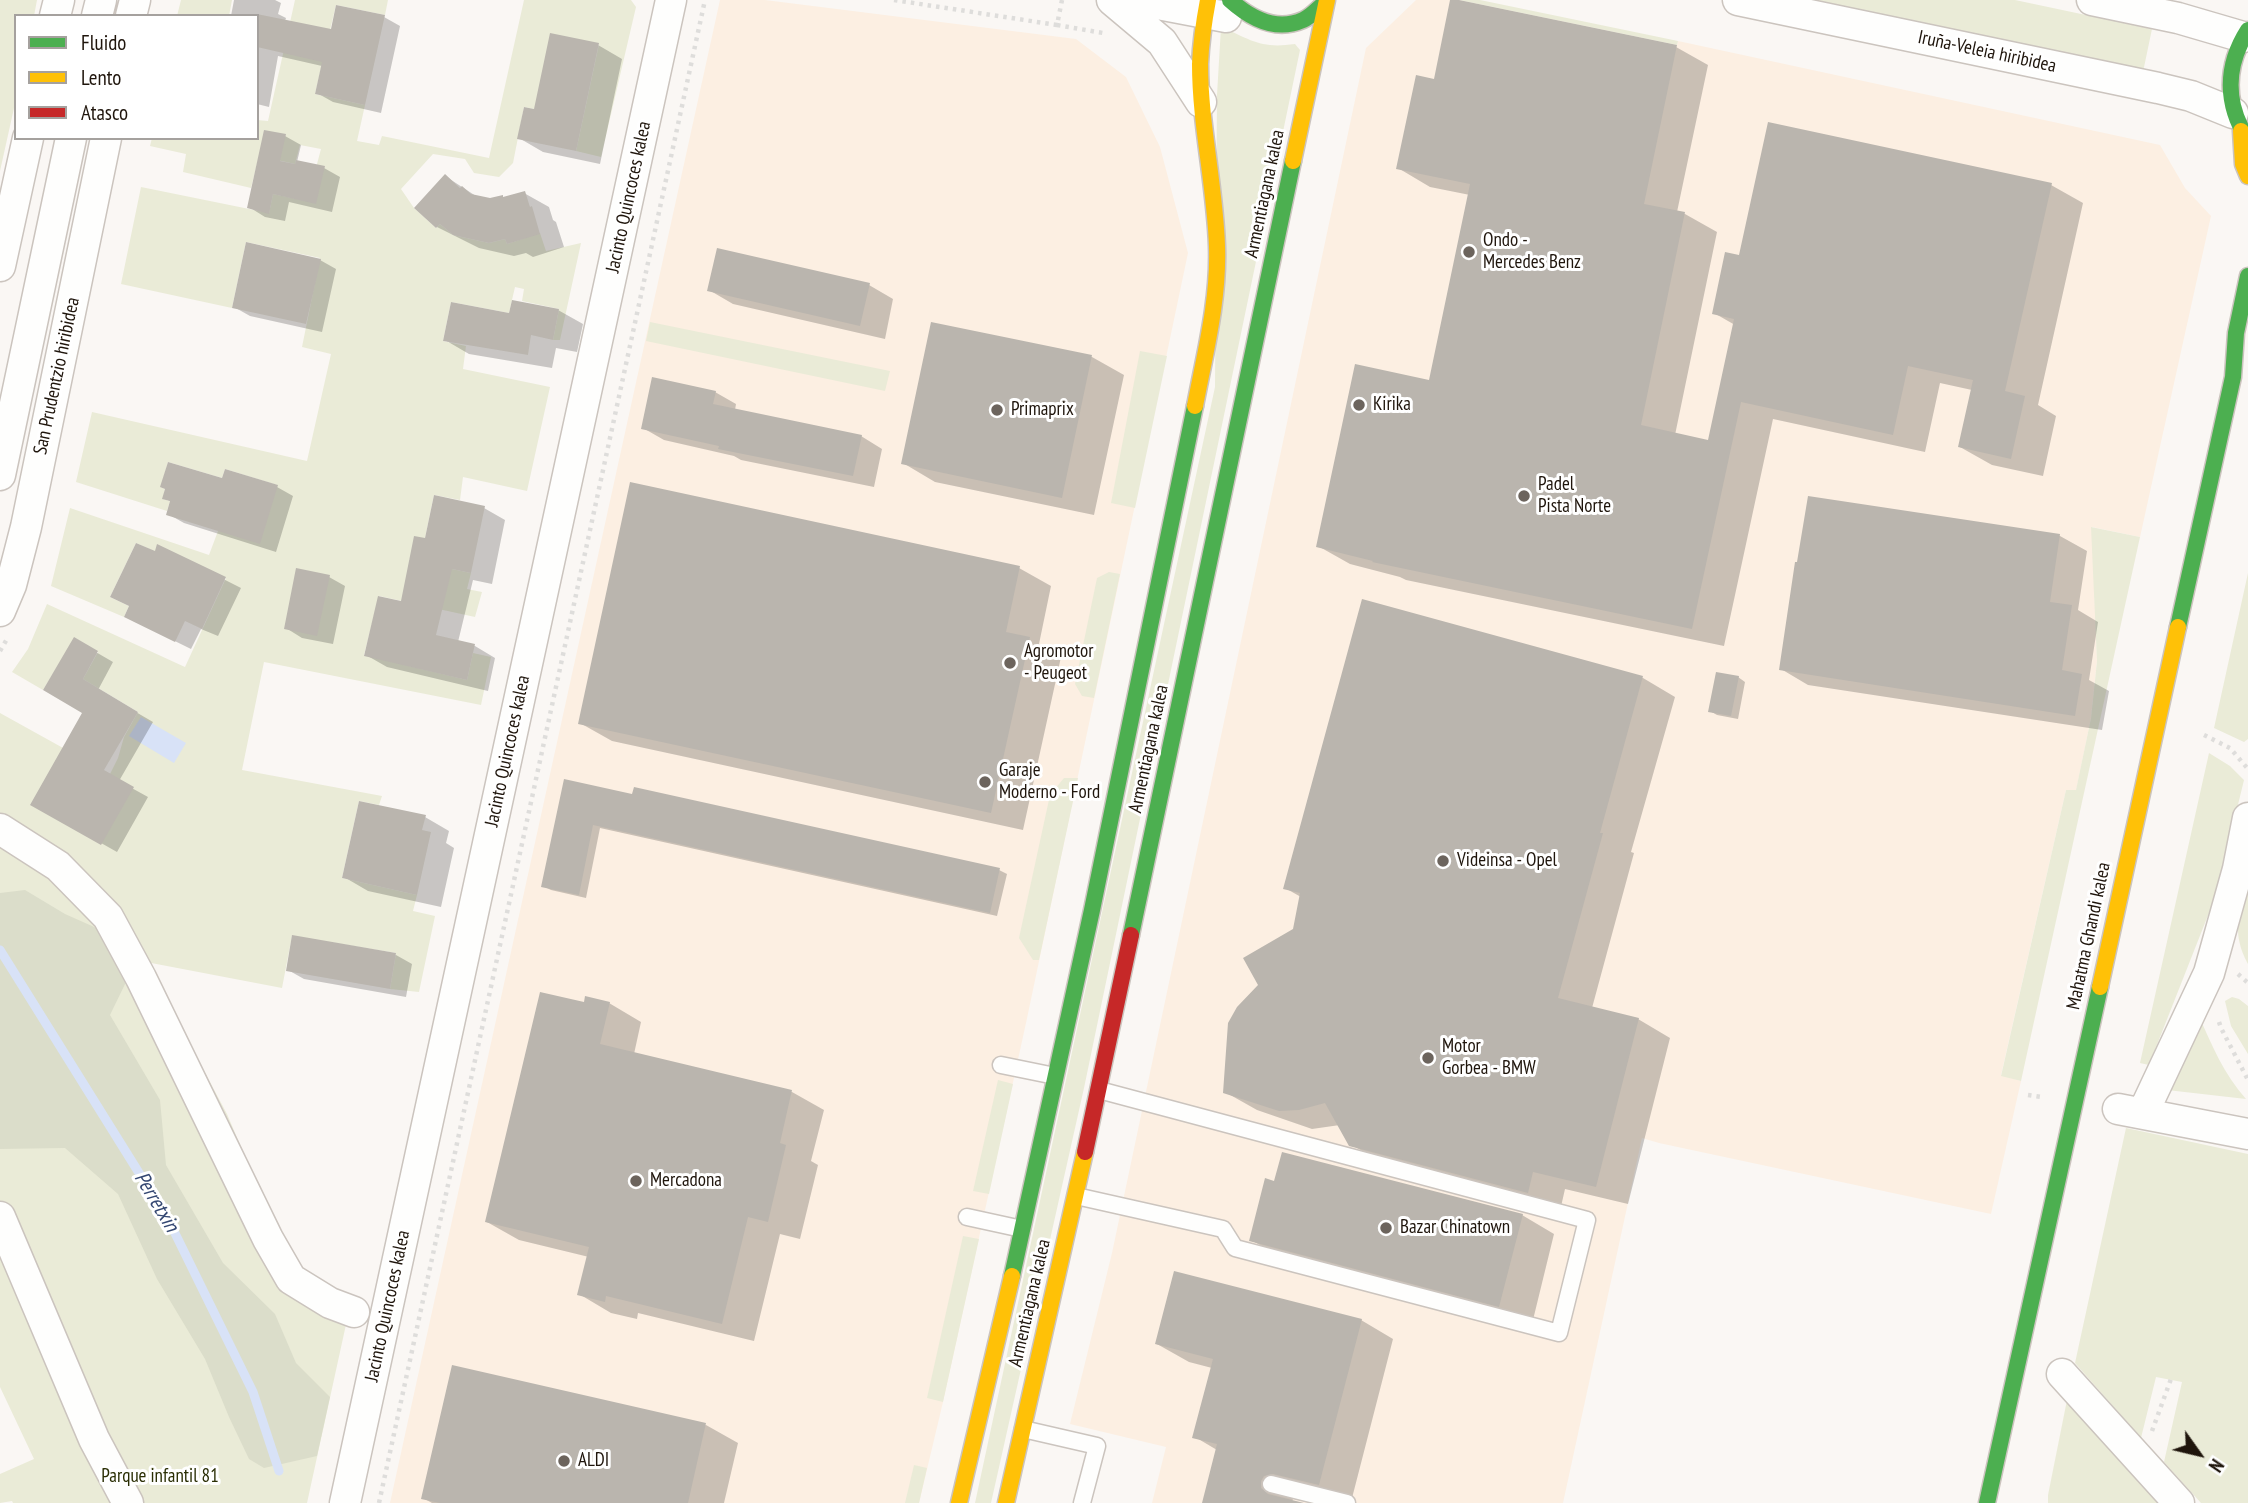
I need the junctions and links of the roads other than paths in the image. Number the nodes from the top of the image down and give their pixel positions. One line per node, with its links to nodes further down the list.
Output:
1 (671, 0): 37 (street, Jacinto Quincoces kalea)
2 (1112, 0): 10 (street)
3 (1137, 0): 7 (street)
4 (1738, 0): 11 (street, Iruña-Veleia hiribidea)
5 (2092, 0): 9 (street)
6 (1327, 1): 8 (main road, Armentiagana kalea); 26 (main road, Armentiagana kalea)
7 (1214, 4): 8 (street); 10 (main road, Armentiagana kalea)
8 (1260, 22)
9 (2247, 30): 11 (main road)
10 (1201, 102): 25 (main road, Armentiagana kalea)
11 (2241, 128): 15 (main road)
12 (28, 140): 16 (street)
13 (71, 140): 20 (street, San Prudentzio hiribidea)
14 (106, 140): 21 (street, San Prudentzio hiribidea)
15 (2248, 176)
16 (0, 266)
17 (2248, 276): 19 (main road, Mahatma Ghandi kalea)
18 (2248, 350): 19 (main road, Mahatma Ghandi kalea)
19 (2233, 377): 42 (main road, Mahatma Ghandi kalea)
20 (0, 475)
21 (0, 611)
22 (2248, 818): 27 (street)
23 (0, 829): 32 (street)
24 (1001, 1065): 25 (lane)
25 (1055, 1076): 31 (main road, Armentiagana kalea)
26 (1099, 1090): 28 (main road, Armentiagana kalea); 28 (lane)
27 (2248, 1134)
28 (1076, 1196): 34 (main road, Armentiagana kalea)
29 (0, 1217): 36 (street)
30 (967, 1217): 31 (lane)
31 (1022, 1229): 38 (main road, Armentiagana kalea)
32 (354, 1312)
33 (2062, 1374): 43 (street)
34 (1023, 1429): 39 (main road, Armentiagana kalea); 40 (lane)
35 (1271, 1485): 41 (lane)
36 (128, 1503)
37 (345, 1503)
38 (959, 1503)
39 (1006, 1503)
40 (1082, 1503)
41 (1346, 1503)
42 (1987, 1503)
43 (2179, 1503)

